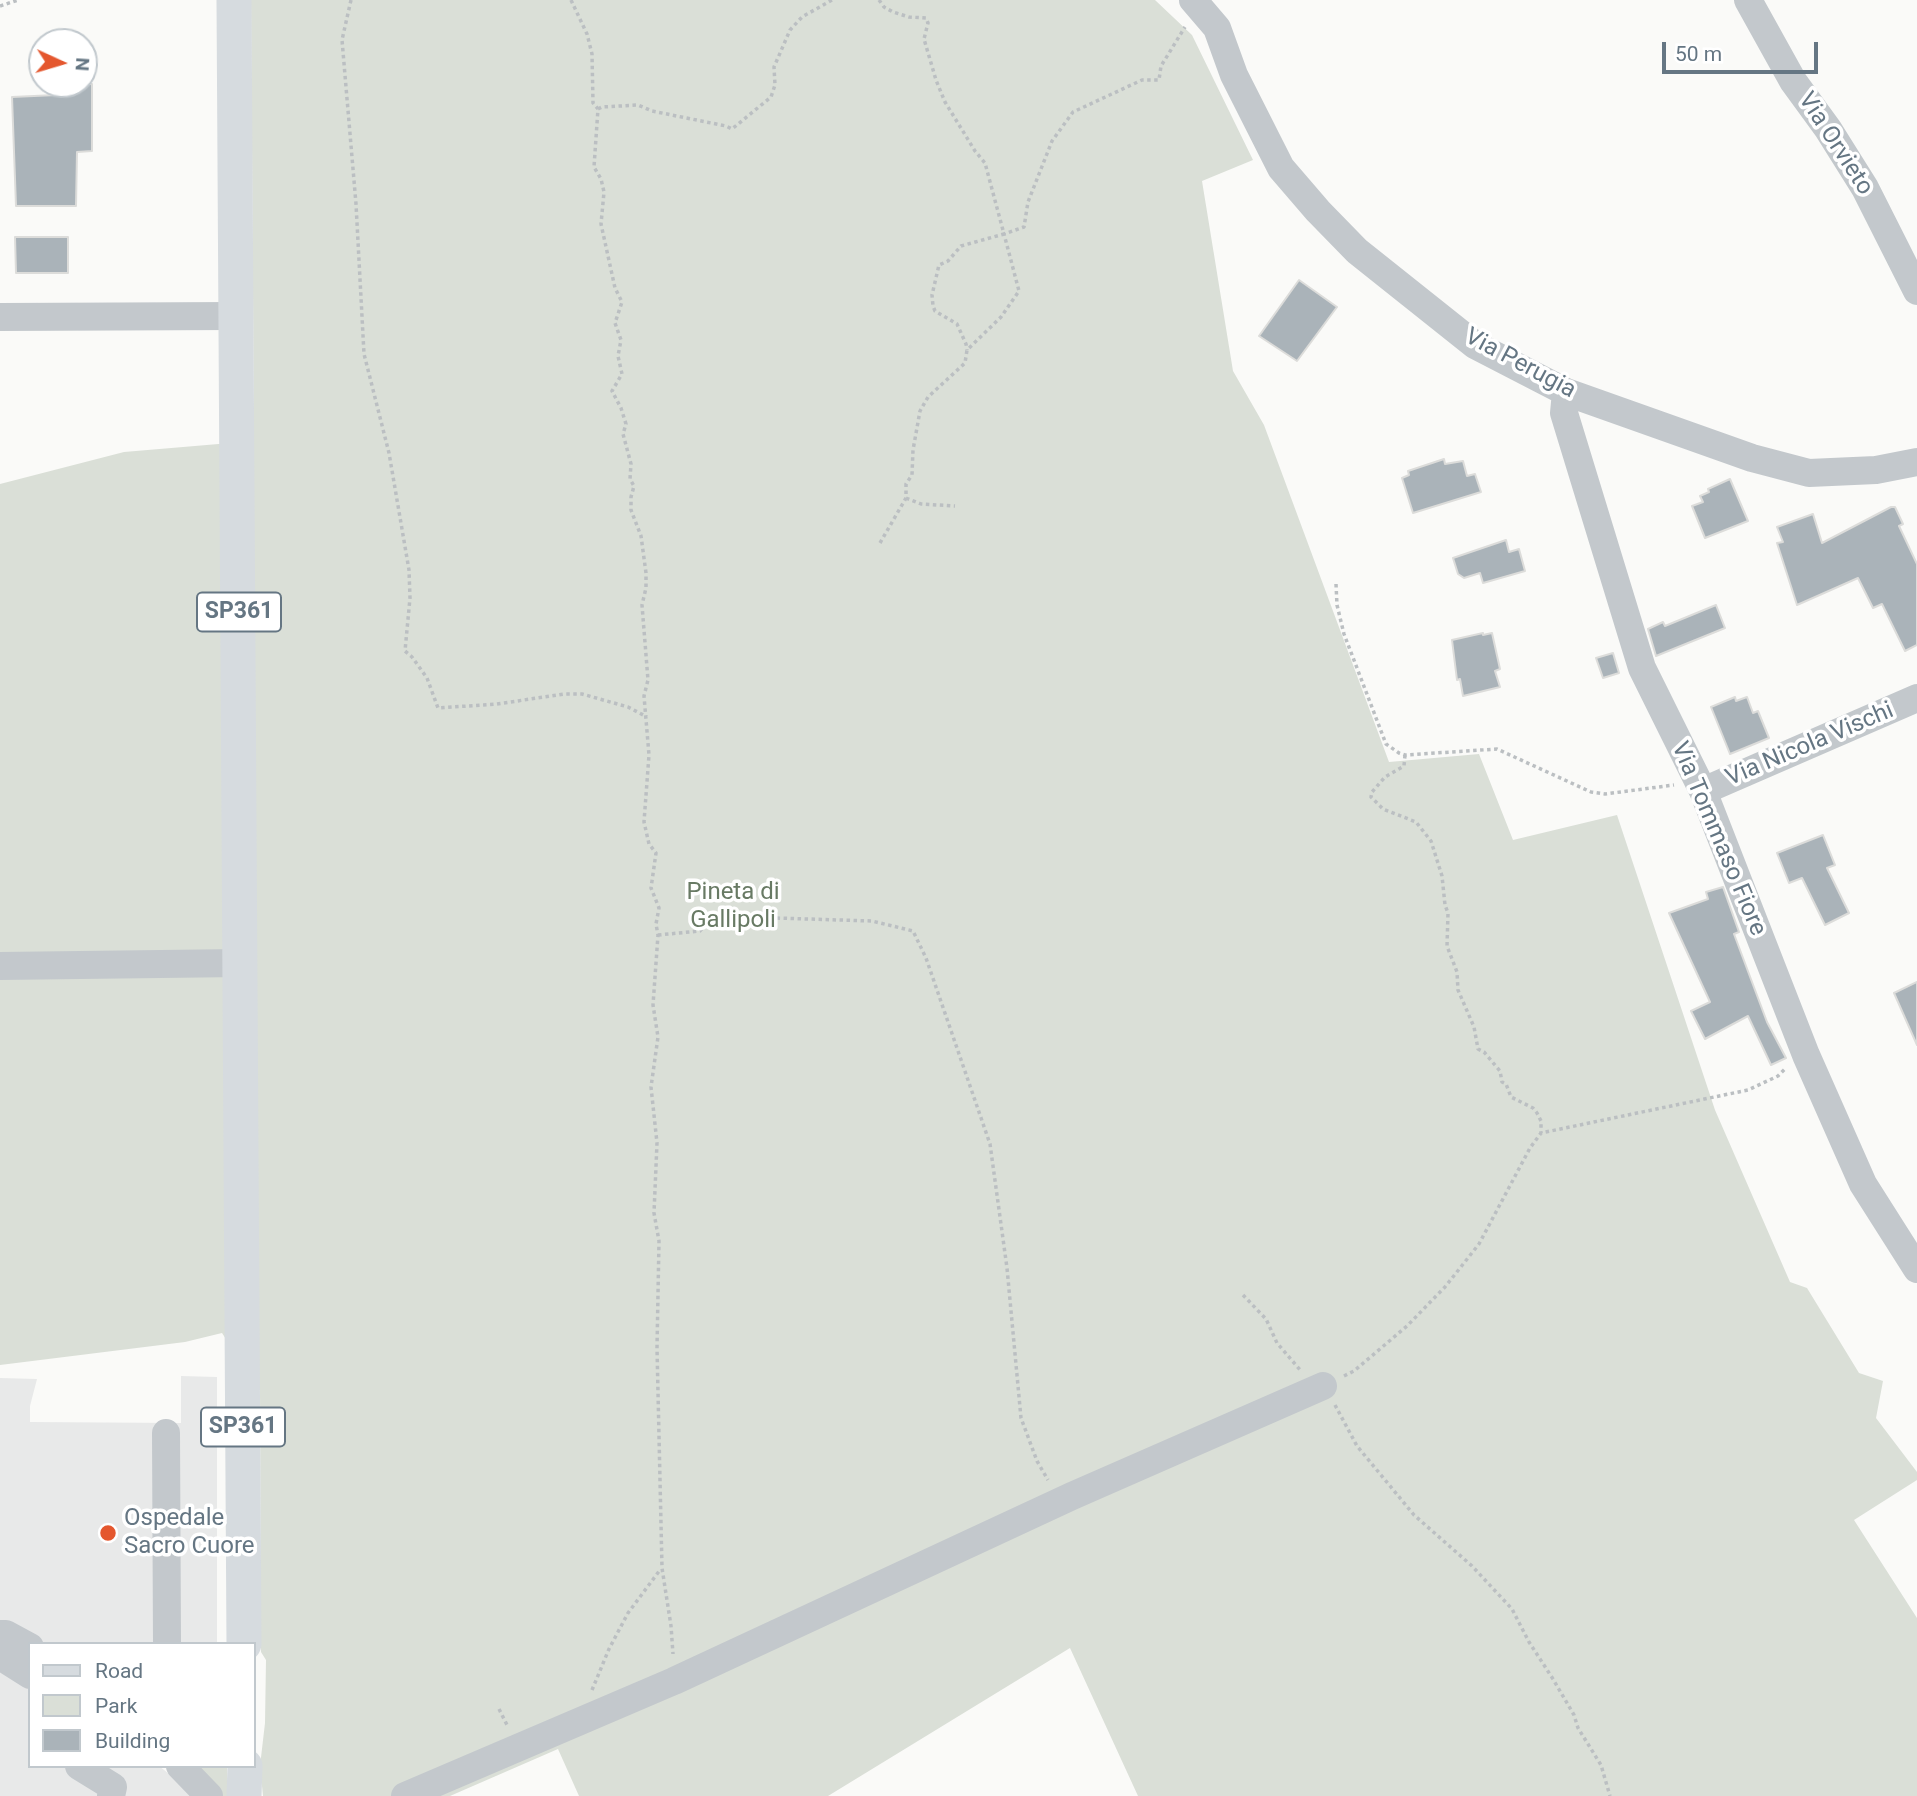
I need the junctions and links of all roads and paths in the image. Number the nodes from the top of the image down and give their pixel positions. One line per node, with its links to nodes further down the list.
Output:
1 (18, 0): 9 (path)
2 (234, 0): 13 (main road, SP361)
3 (351, 0): 23 (path)
4 (571, 0): 10 (path)
5 (832, 0): 10 (path)
6 (879, 0): 11 (path)
7 (1748, 0): 12 (street, Via Orvieto)
8 (1194, 2): 11 (path); 16 (street, Via Perugia)
9 (0, 6)
10 (598, 109): 23 (path)
11 (1004, 234): 15 (path); 15 (path)
12 (1917, 290)
13 (235, 316): 14 (street); 27 (main road, SP361)
14 (0, 317)
15 (967, 350): 18 (path)
16 (1566, 392): 17 (street, Via Perugia); 25 (street, Via Tommaso Fiore)
17 (1917, 462)
18 (906, 498): 19 (path); 20 (path)
19 (955, 506)
20 (880, 542)
21 (1336, 584): 24 (path)
22 (1917, 698): 25 (street, Via Nicola Vischi)
23 (647, 717): 26 (path)
24 (1405, 755): 25 (path); 30 (path)
25 (1700, 786): 31 (street, Via Tommaso Fiore)
26 (658, 935): 35 (path); 36 (path)
27 (241, 963): 28 (street); 38 (main road, SP361)
28 (0, 966)
29 (1777, 1076): 30 (path)
30 (1541, 1133): 33 (path)
31 (1917, 1269)
32 (1243, 1296): 33 (path)
33 (1319, 1388): 35 (street); 52 (path)
34 (166, 1433): 39 (street)
35 (1072, 1496): 43 (street)
36 (662, 1568): 43 (path); 44 (path)
37 (0, 1634): 40 (street)
38 (242, 1639)
39 (167, 1642)
40 (28, 1646)
41 (0, 1656): 42 (street)
42 (28, 1674)
43 (674, 1681): 44 (street)
44 (583, 1719): 51 (street)
45 (82, 1768): 48 (street)
46 (182, 1768): 49 (street)
47 (245, 1768): 50 (main road)
48 (117, 1793)
49 (209, 1796)
50 (244, 1796)
51 (405, 1796)
52 (1610, 1796)

